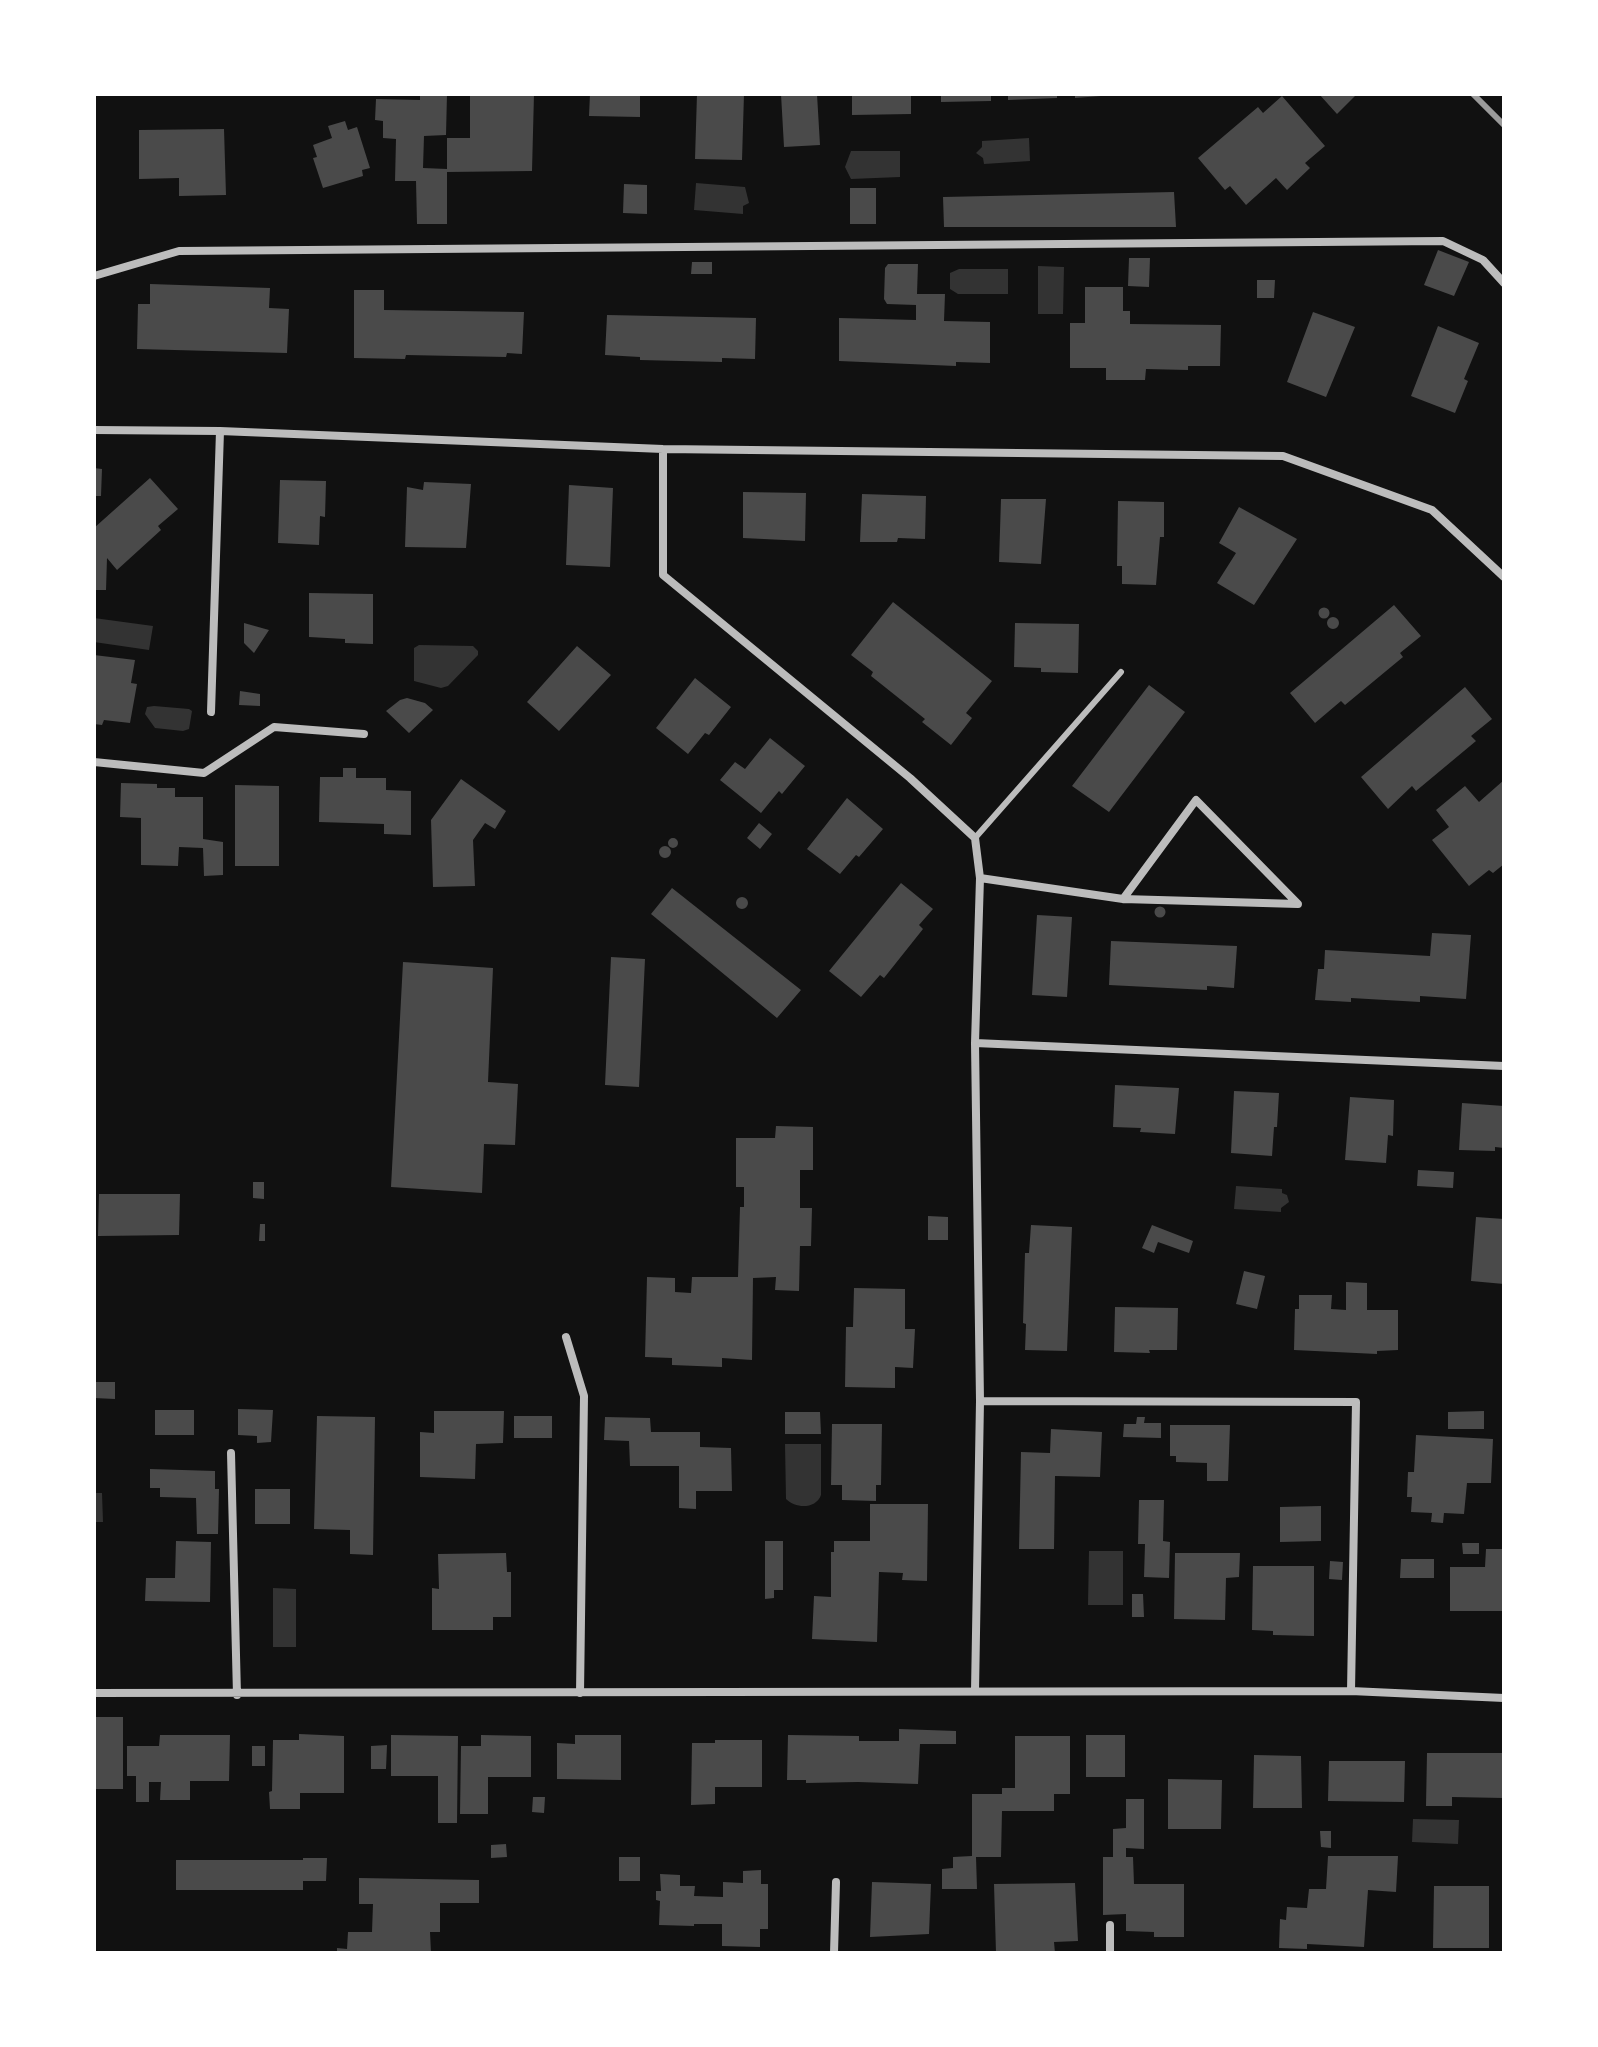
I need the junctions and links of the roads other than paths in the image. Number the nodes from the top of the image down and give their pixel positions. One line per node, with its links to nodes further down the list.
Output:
1 (94, 276): 2 (street)
2 (1504, 283)
3 (94, 430): 4 (street)
4 (220, 431): 5 (street); 8 (street)
5 (663, 449): 6 (street); 11 (street)
6 (1504, 577)
7 (1121, 672): 11 (lane)
8 (211, 712)
9 (364, 734): 10 (street)
10 (94, 762)
11 (975, 838): 12 (street)
12 (980, 878): 13 (street); 14 (street)
13 (1123, 899): 13 (street)
14 (975, 1043): 15 (street); 17 (street)
15 (1504, 1066)
16 (566, 1337): 22 (street)
17 (980, 1401): 19 (street); 20 (street)
18 (231, 1453): 23 (street)
19 (975, 1691): 20 (street); 22 (street)
20 (1351, 1691): 24 (street)
21 (94, 1693): 23 (street)
22 (580, 1693): 23 (street)
23 (237, 1695)
24 (1504, 1698)
25 (836, 1882): 27 (street)
26 (1110, 1925): 28 (street)
27 (834, 1953)
28 (1110, 1953)

